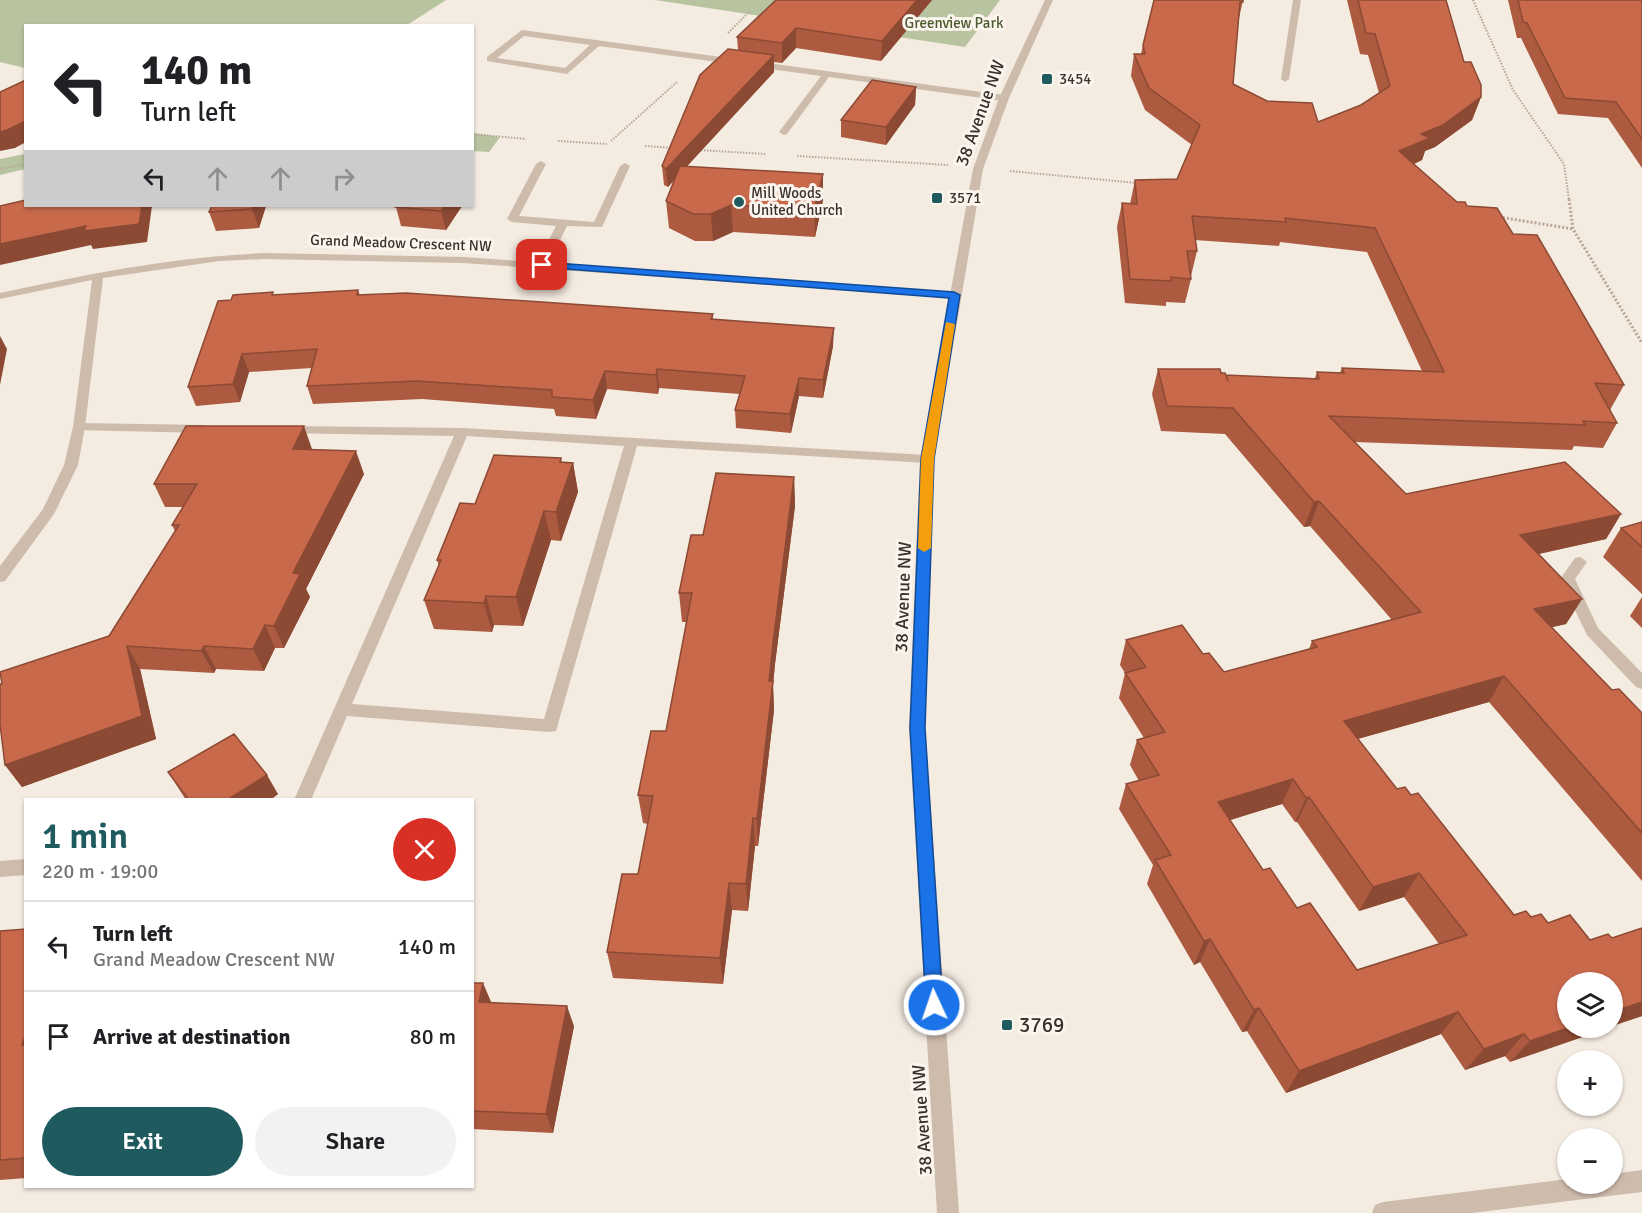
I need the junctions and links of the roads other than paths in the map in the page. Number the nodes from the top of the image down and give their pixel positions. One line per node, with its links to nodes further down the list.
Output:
1 (1049, 0): 6 (street, 38 Avenue NW)
2 (1297, 0): 5 (street)
3 (597, 44): 3 (street); 4 (street)
4 (826, 75): 6 (street); 7 (street)
5 (1285, 79)
6 (1004, 98): 13 (street, 38 Avenue NW)
7 (784, 132)
8 (541, 164): 10 (street)
9 (625, 166): 10 (street)
10 (563, 223): 11 (street)
11 (542, 265): 12 (street, Grand Meadow Crescent NW); 13 (street, Grand Meadow Crescent NW)
12 (98, 275): 14 (street, Grand Meadow Crescent NW); 15 (street)
13 (954, 295): 20 (street, 38 Avenue NW)
14 (0, 296)
15 (79, 427): 16 (street); 22 (street)
16 (222, 429)
17 (270, 429): 18 (street)
18 (462, 432): 19 (street); 24 (street)
19 (632, 442): 20 (street); 24 (street)
20 (927, 459): 29 (street, 38 Avenue NW)
21 (1580, 562): 23 (street)
22 (0, 577)
23 (1642, 683)
24 (341, 709): 25 (street)
25 (303, 798)
26 (24, 867): 27 (street)
27 (0, 869)
28 (1642, 1181): 30 (street)
29 (948, 1213)
30 (1383, 1213)

